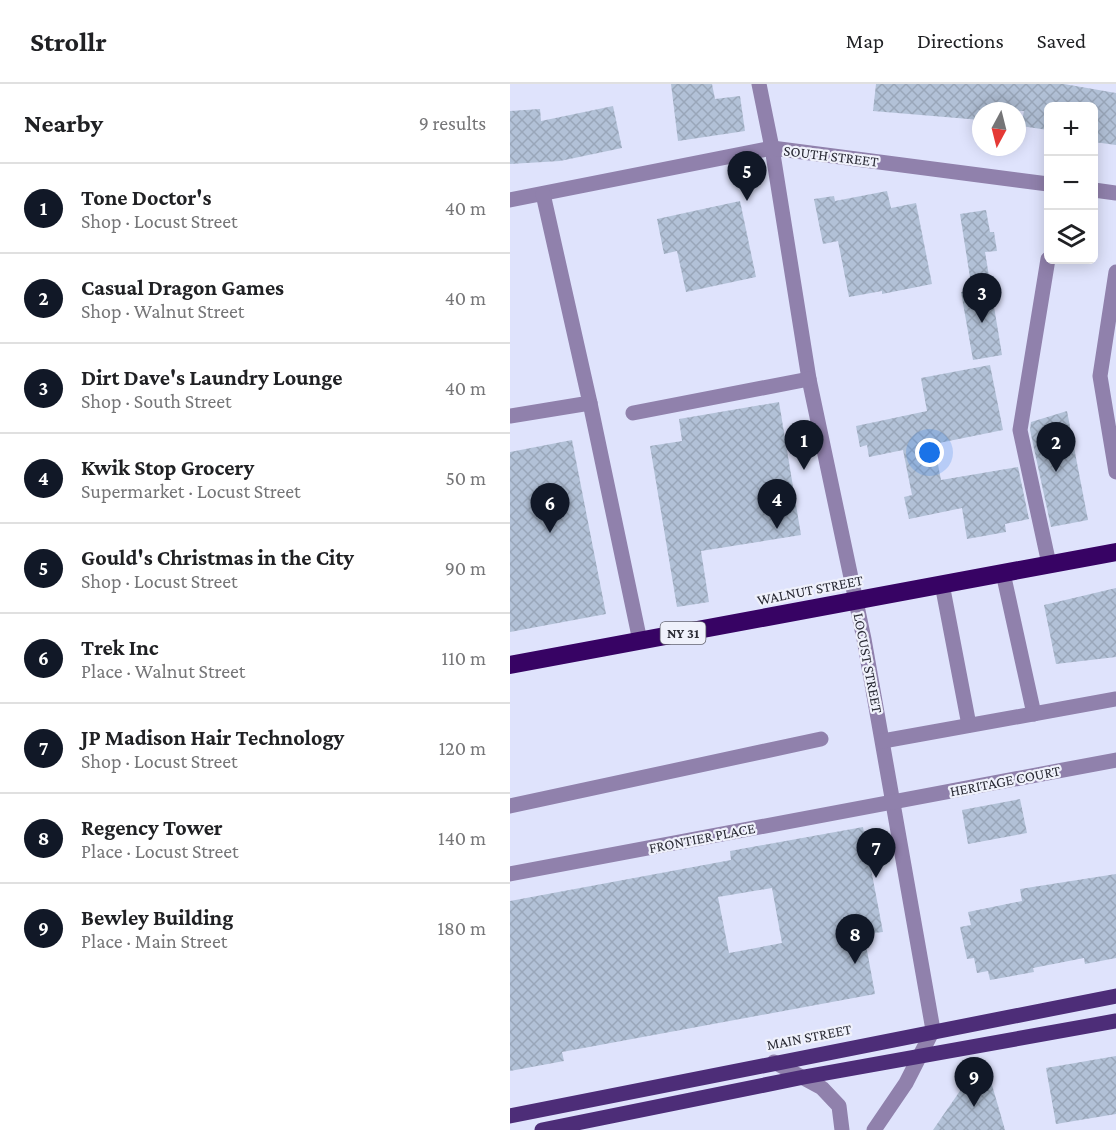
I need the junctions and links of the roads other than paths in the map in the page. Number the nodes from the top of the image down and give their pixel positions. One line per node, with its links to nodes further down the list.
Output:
1 (759, 84): 2 (street, LOCUST STREET)
2 (772, 148): 3 (street, SOUTH STREET); 6 (street, SOUTH STREET); 10 (street, LOCUST STREET)
3 (1044, 183)
4 (1098, 191): 5 (street)
5 (1116, 193)
6 (543, 194): 7 (street, SOUTH STREET); 11 (street)
7 (510, 200)
8 (1047, 264): 16 (street)
9 (1116, 272): 14 (street)
10 (809, 379): 12 (street); 19 (street, LOCUST STREET)
11 (590, 403): 13 (street); 20 (street)
12 (633, 413)
13 (510, 416)
14 (1116, 472)
15 (1116, 552): 16 (highway, WALNUT STREET / NY 31)
16 (1050, 564): 17 (highway, WALNUT STREET / NY 31)
17 (1003, 573): 18 (highway, WALNUT STREET / NY 31); 23 (street)
18 (942, 584): 19 (highway, WALNUT STREET / NY 31); 24 (street)
19 (856, 600): 20 (highway, WALNUT STREET / NY 31); 26 (street, LOCUST STREET)
20 (640, 640): 21 (highway, WALNUT STREET / NY 31)
21 (510, 665)
22 (1116, 699): 23 (street)
23 (1034, 714): 24 (street)
24 (969, 725): 26 (street)
25 (821, 739): 29 (street)
26 (883, 741): 28 (street, LOCUST STREET)
27 (1116, 760): 28 (street, HERITAGE COURT)
28 (894, 802): 30 (street, FRONTIER PLACE); 33 (street, LOCUST STREET)
29 (510, 806)
30 (510, 874)
31 (1116, 996): 33 (main road, MAIN STREET)
32 (1116, 1021): 34 (main road)
33 (933, 1030): 34 (street); 35 (main road, MAIN STREET)
34 (920, 1056): 36 (main road); 40 (street)
35 (774, 1062): 36 (street); 37 (main road, MAIN STREET)
36 (804, 1077): 38 (main road); 39 (street)
37 (510, 1116)
38 (542, 1130)
39 (842, 1130)
40 (874, 1130)

